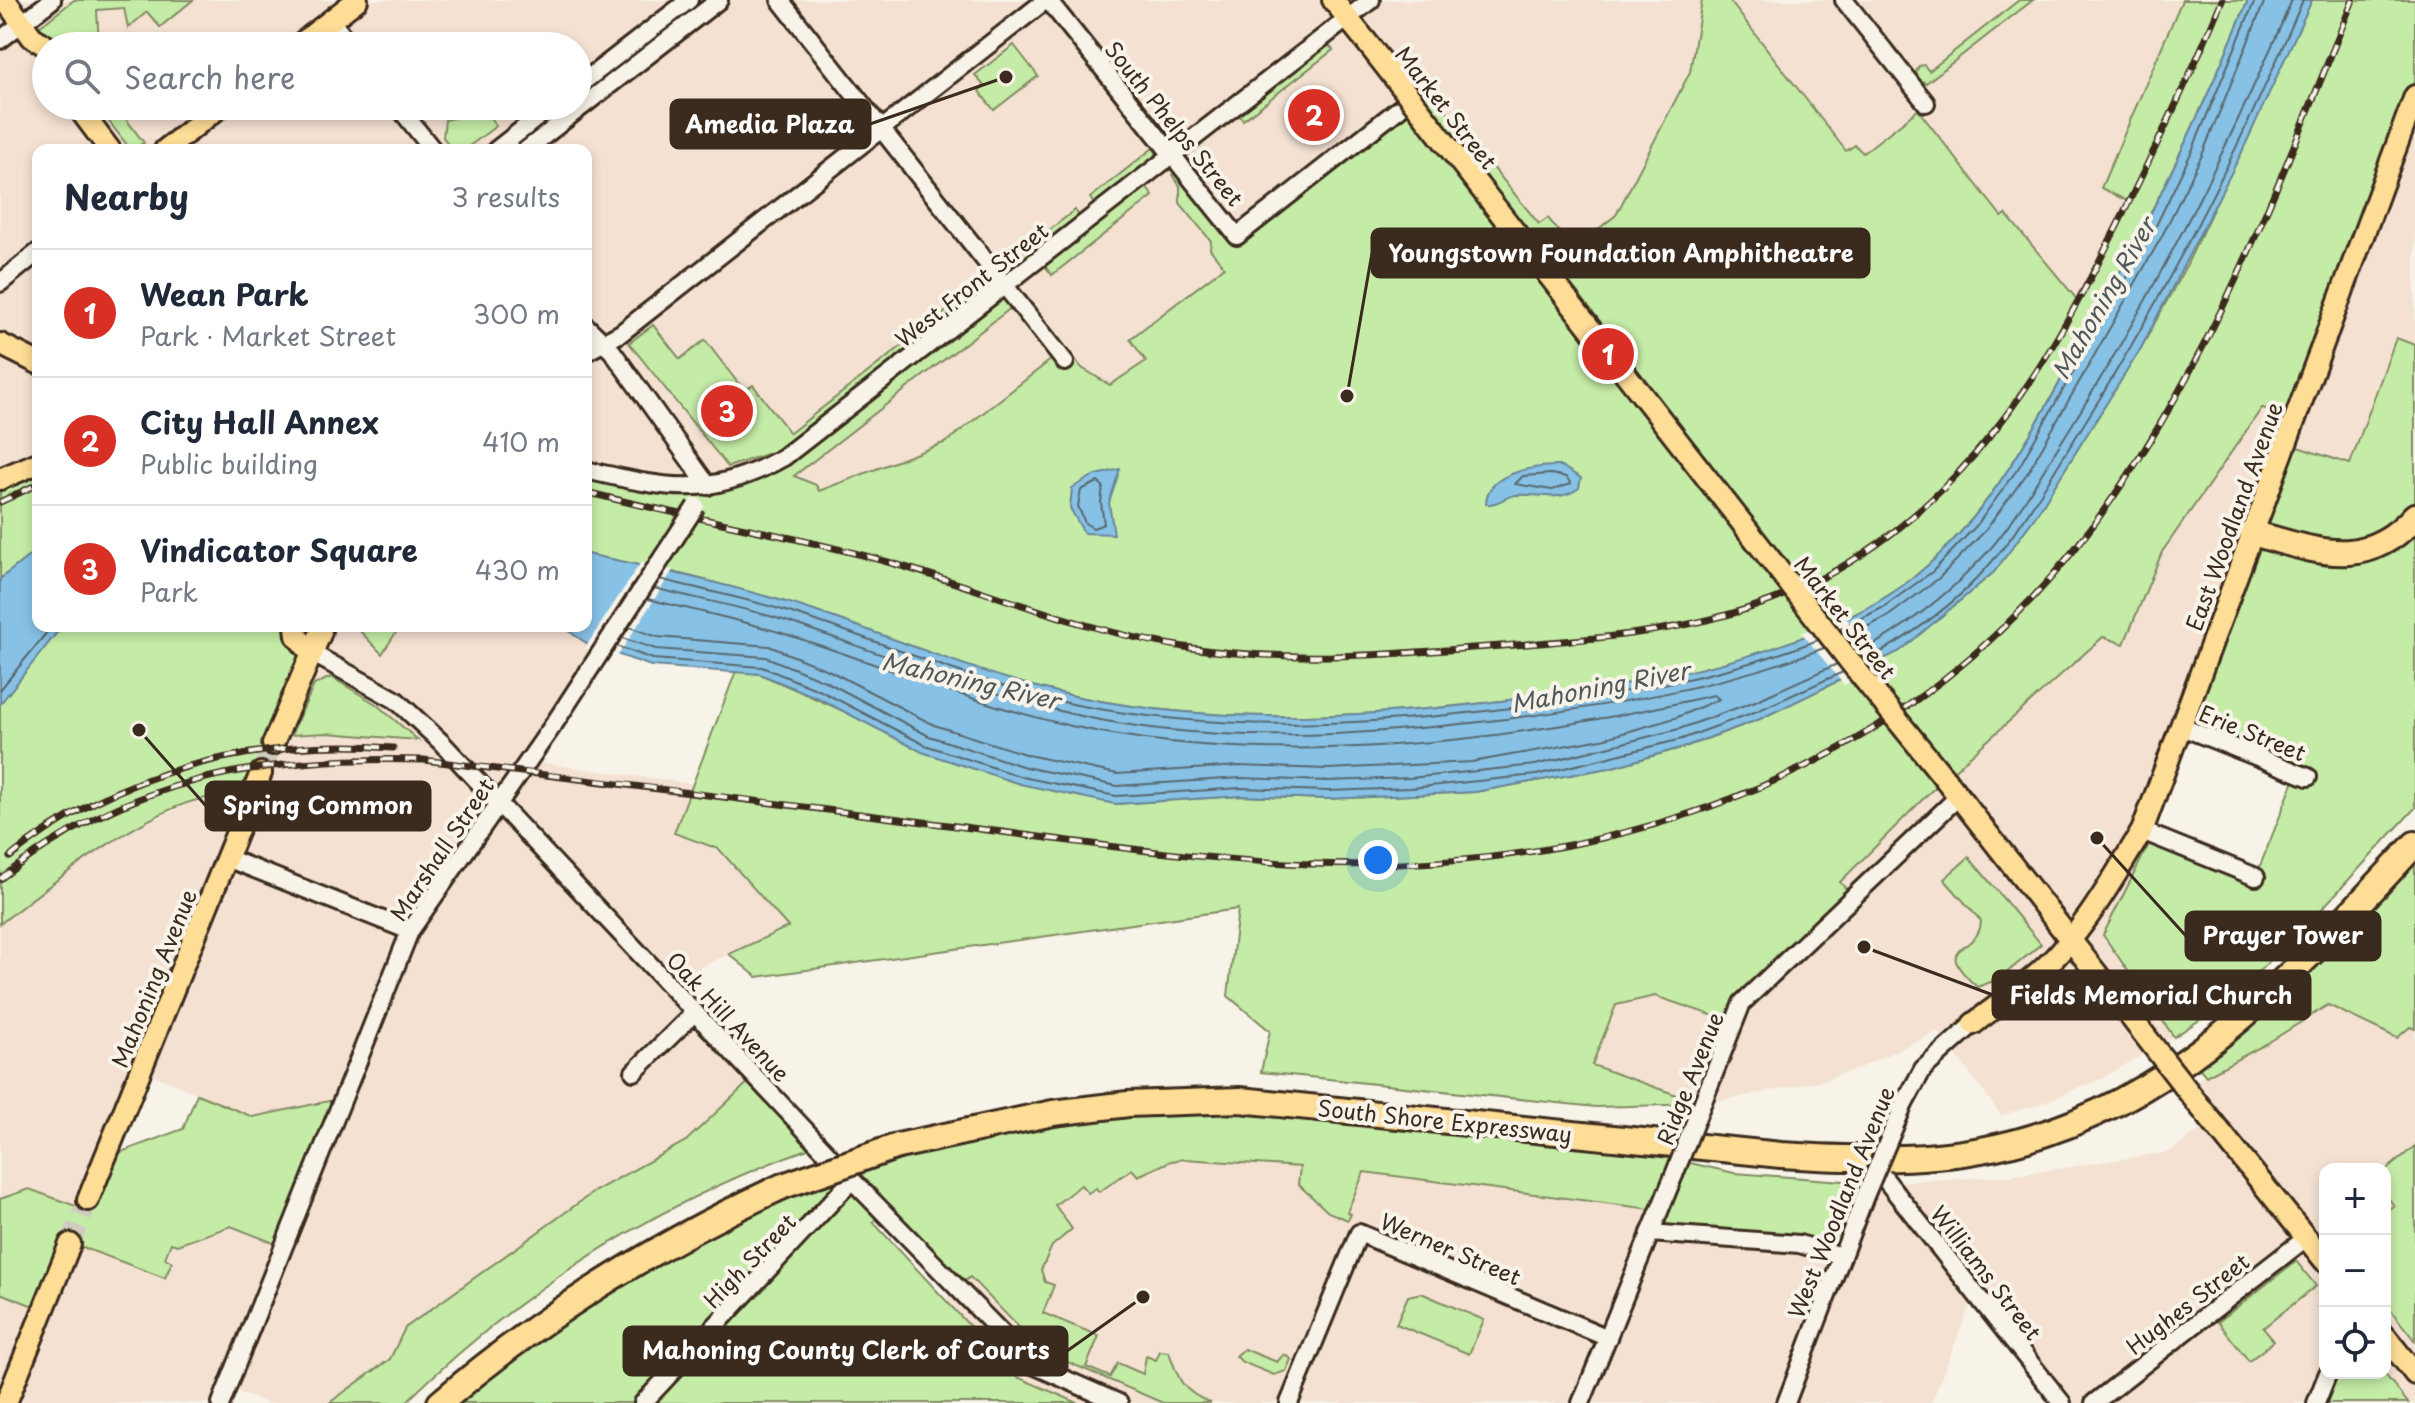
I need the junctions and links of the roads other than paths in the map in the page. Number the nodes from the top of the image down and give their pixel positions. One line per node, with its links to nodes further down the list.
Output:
1 (5, 0): 16 (main road)
2 (52, 0): 13 (street)
3 (357, 0): 12 (main road)
4 (689, 0): 19 (street)
5 (719, 0): 21 (street)
6 (780, 0): 30 (street)
7 (1047, 0): 30 (street); 37 (street, South Phelps Street)
8 (1333, 0): 11 (main road, Market Street)
9 (1371, 0): 11 (street, West Front Street)
10 (1844, 0): 22 (street)
11 (1347, 18): 37 (street, West Front Street); 58 (main road, Market Street, bridge)
12 (331, 21): 14 (main road); 15 (street)
13 (35, 32)
14 (316, 32)
15 (340, 32)
16 (32, 34)
17 (32, 35): 18 (street)
18 (0, 40)
19 (592, 75)
20 (2415, 96): 52 (main road, East Woodland Avenue)
21 (592, 99)
22 (1926, 103)
23 (1400, 108): 37 (street, South Phelps Street)
24 (88, 120): 31 (main road)
25 (101, 120): 32 (main road)
26 (203, 120): 33 (main road)
27 (409, 120): 34 (street)
28 (534, 120): 35 (street)
29 (565, 120): 36 (street)
30 (881, 130): 40 (street); 43 (street)
31 (106, 144)
32 (119, 144)
33 (173, 144)
34 (428, 144)
35 (504, 144)
36 (534, 144)
37 (1171, 155): 40 (street, West Front Street)
38 (32, 257): 39 (street)
39 (0, 283)
40 (1004, 285): 46 (street); 50 (street, West Front Street)
41 (592, 332): 43 (street)
42 (0, 344): 45 (main road)
43 (605, 344): 44 (street); 50 (street)
44 (592, 349)
45 (32, 360)
46 (1065, 362)
47 (32, 466): 49 (main road)
48 (592, 471): 50 (street, West Front Street)
49 (0, 479)
50 (708, 486): 59 (street, Marshall Street, bridge)
51 (2415, 516): 52 (highway)
52 (2252, 533): 54 (main road, East Woodland Avenue)
53 (301, 638): 55 (main road); 59 (street, Oak Hill Avenue)
54 (2182, 727): 57 (street, Erie Street); 60 (main road, East Woodland Avenue)
55 (273, 744)
56 (261, 773): 62 (main road, Mahoning Avenue)
57 (2308, 777)
58 (1953, 788): 65 (main road, Market Street); 72 (street, Ridge Avenue, bridge)
59 (499, 803): 64 (street, Marshall Street); 66 (street, Oak Hill Avenue)
60 (2142, 831): 63 (street); 65 (main road, East Woodland Avenue)
61 (2415, 844): 83 (highway, South Shore Expressway, bridge)
62 (227, 858): 64 (street); 71 (main road, Mahoning Avenue)
63 (2256, 877)
64 (410, 931): 82 (street, Marshall Street)
65 (2070, 939): 67 (main road, West Woodland Avenue); 73 (main road, Market Street, bridge)
66 (695, 1012): 68 (street); 70 (street, Oak Hill Avenue)
67 (1973, 1024): 69 (street, West Woodland Avenue, bridge)
68 (634, 1072)
69 (1877, 1169): 76 (street, West Woodland Avenue, bridge); 89 (street, Williams Street)
70 (852, 1180): 84 (street, High Street); 85 (street, Oak Hill Avenue)
71 (88, 1200)
72 (1650, 1233): 76 (street); 77 (street, Ridge Avenue)
73 (2306, 1238): 75 (main road, Market Street); 90 (street, Hughes Street)
74 (70, 1244): 81 (main road)
75 (2319, 1254)
76 (1842, 1256): 88 (street, West Woodland Avenue)
77 (1608, 1338): 86 (street, Werner Street); 87 (street, Ridge Avenue)
78 (2391, 1344): 79 (main road)
79 (2415, 1374)
80 (2326, 1379): 91 (street)
81 (6, 1403)
82 (221, 1403)
83 (440, 1403)
84 (643, 1403)
85 (1119, 1403)
86 (1289, 1403)
87 (1581, 1403)
88 (1786, 1403)
89 (2062, 1403)
90 (2094, 1403)
91 (2316, 1403)

